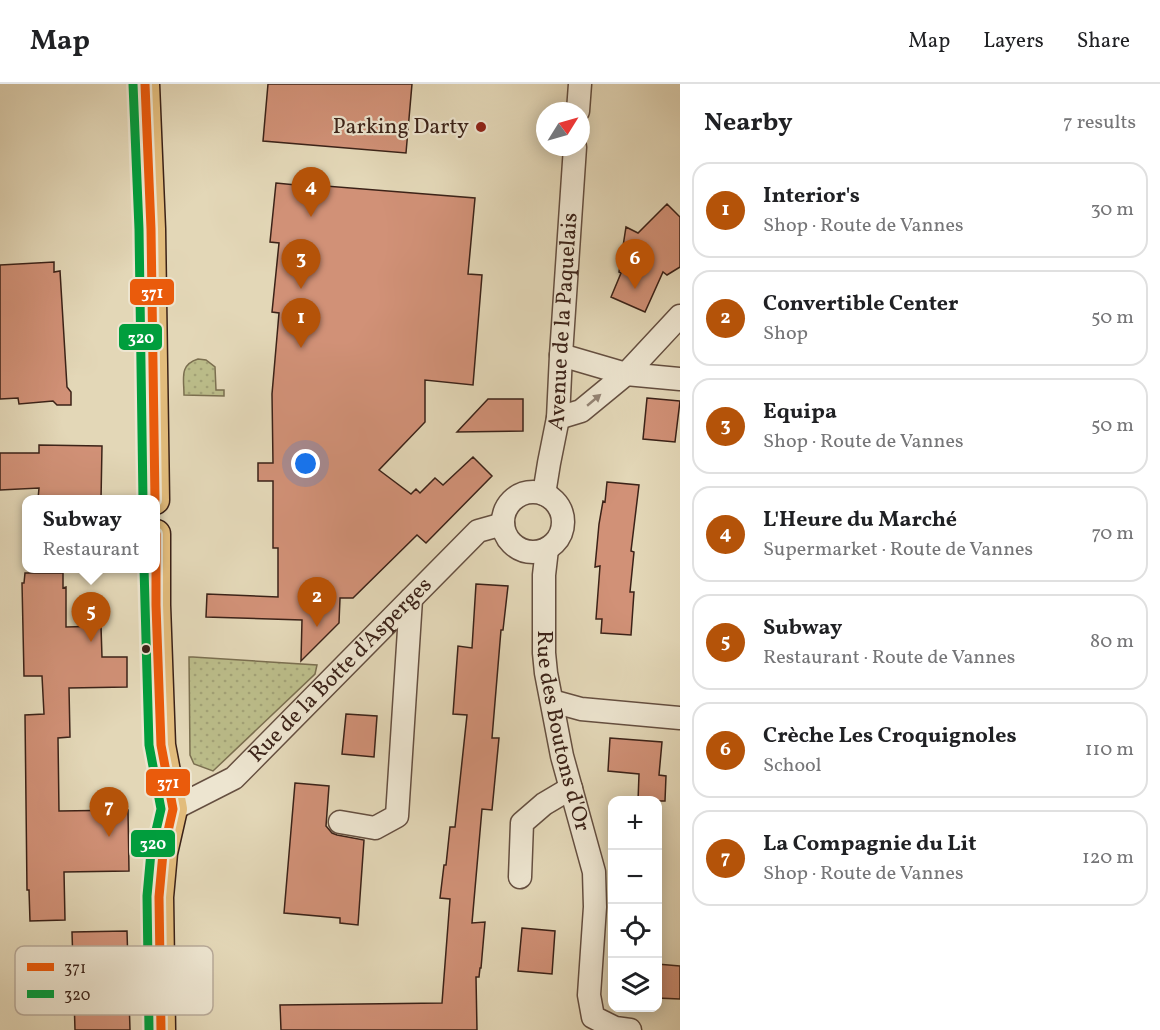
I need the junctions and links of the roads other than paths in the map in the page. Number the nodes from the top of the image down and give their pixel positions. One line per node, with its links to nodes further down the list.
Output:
1 (145, 84): 11 (main road)
2 (580, 84): 3 (street)
3 (579, 102)
4 (574, 156): 6 (street, Avenue de la Paquelais)
5 (680, 316): 7 (street)
6 (561, 355): 7 (street); 9 (street, Avenue de la Paquelais)
7 (626, 374): 8 (street); 9 (street, one-way to 7)
8 (680, 379)
9 (558, 418): 10 (street, Avenue de la Paquelais)
10 (544, 494): 12 (street); 13 (street)
11 (155, 495)
12 (503, 524): 13 (street); 15 (street, Rue de la Botte d'Asperges)
13 (548, 549): 16 (street, Rue des Boutons d'Or)
14 (156, 573): 19 (main road)
15 (411, 599): 19 (street, Rue de la Botte d'Asperges); 20 (street)
16 (552, 701): 17 (street); 18 (street, Rue des Boutons d'Or)
17 (680, 718)
18 (571, 788): 21 (street); 25 (street, Rue des Boutons d'Or)
19 (173, 810): 22 (main road)
20 (340, 822)
21 (520, 877)
22 (159, 946)
23 (160, 1015): 24 (main road)
24 (160, 1030)
25 (630, 1030)

